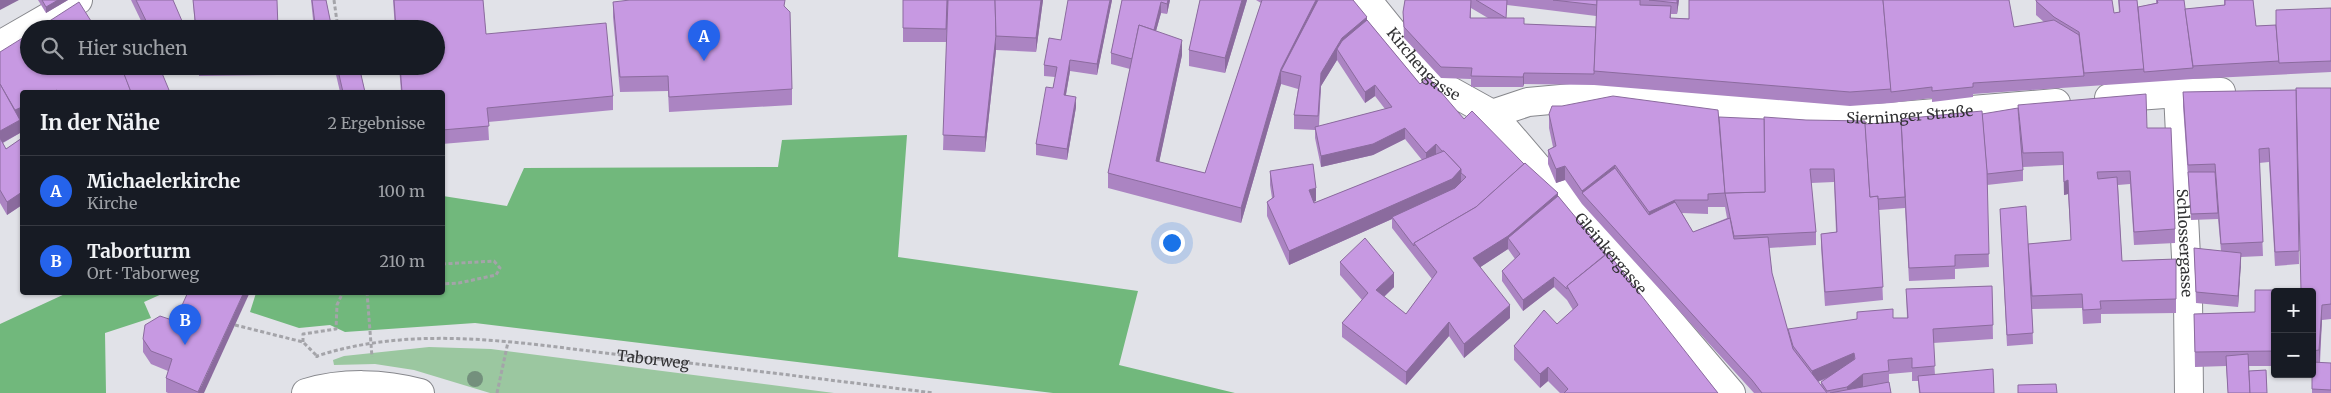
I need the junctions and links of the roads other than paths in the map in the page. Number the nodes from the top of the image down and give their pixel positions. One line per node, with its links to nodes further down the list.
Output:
1 (78, 0): 3 (street)
2 (1367, 0): 8 (street, Kirchengasse)
3 (43, 20)
4 (20, 33): 5 (street)
5 (0, 45)
6 (2245, 92): 7 (street, Sierninger Straße)
7 (2178, 93): 8 (street, Sierninger Straße); 12 (street, Schlossergasse)
8 (1492, 114): 11 (street, Gleinkergasse)
9 (306, 393): 10 (street)
10 (420, 393)
11 (1731, 393)
12 (2189, 393)

